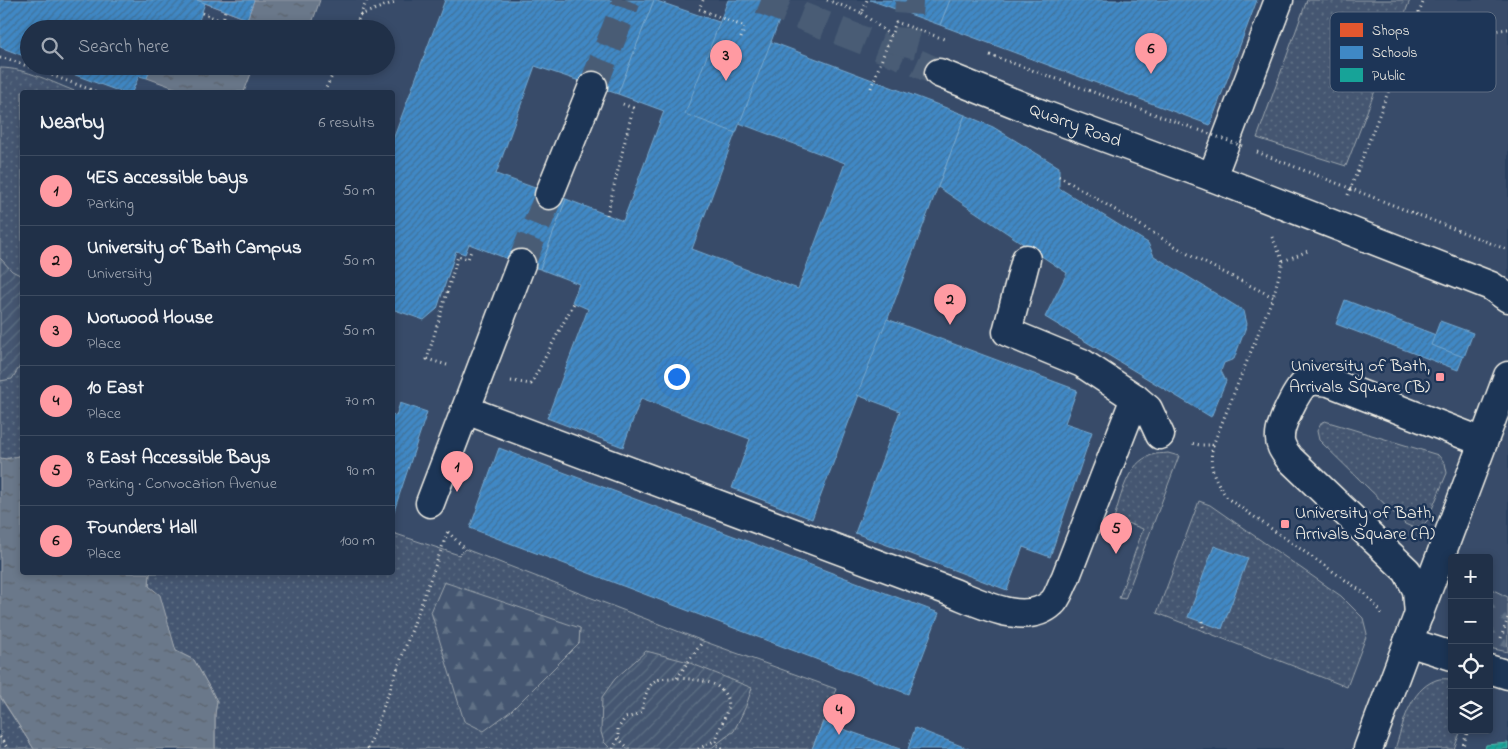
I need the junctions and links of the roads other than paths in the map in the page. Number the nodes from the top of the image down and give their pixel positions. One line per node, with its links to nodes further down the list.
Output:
1 (1279, 0): 4 (street)
2 (939, 73): 4 (street, Quarry Road)
3 (591, 89): 5 (street)
4 (1212, 177): 8 (street, Quarry Road)
5 (549, 195)
6 (1026, 259): 10 (street)
7 (521, 264): 11 (street)
8 (1508, 298)
9 (1508, 376): 13 (street)
10 (1135, 398): 11 (street); 12 (street)
11 (466, 410): 14 (street)
12 (1160, 435)
13 (1483, 442): 15 (street); 15 (street)
14 (439, 513)
15 (1419, 614): 16 (street)
16 (1408, 642): 17 (street); 20 (street)
17 (1448, 655)
18 (1493, 670): 19 (street)
19 (1508, 674)
20 (1368, 749)

